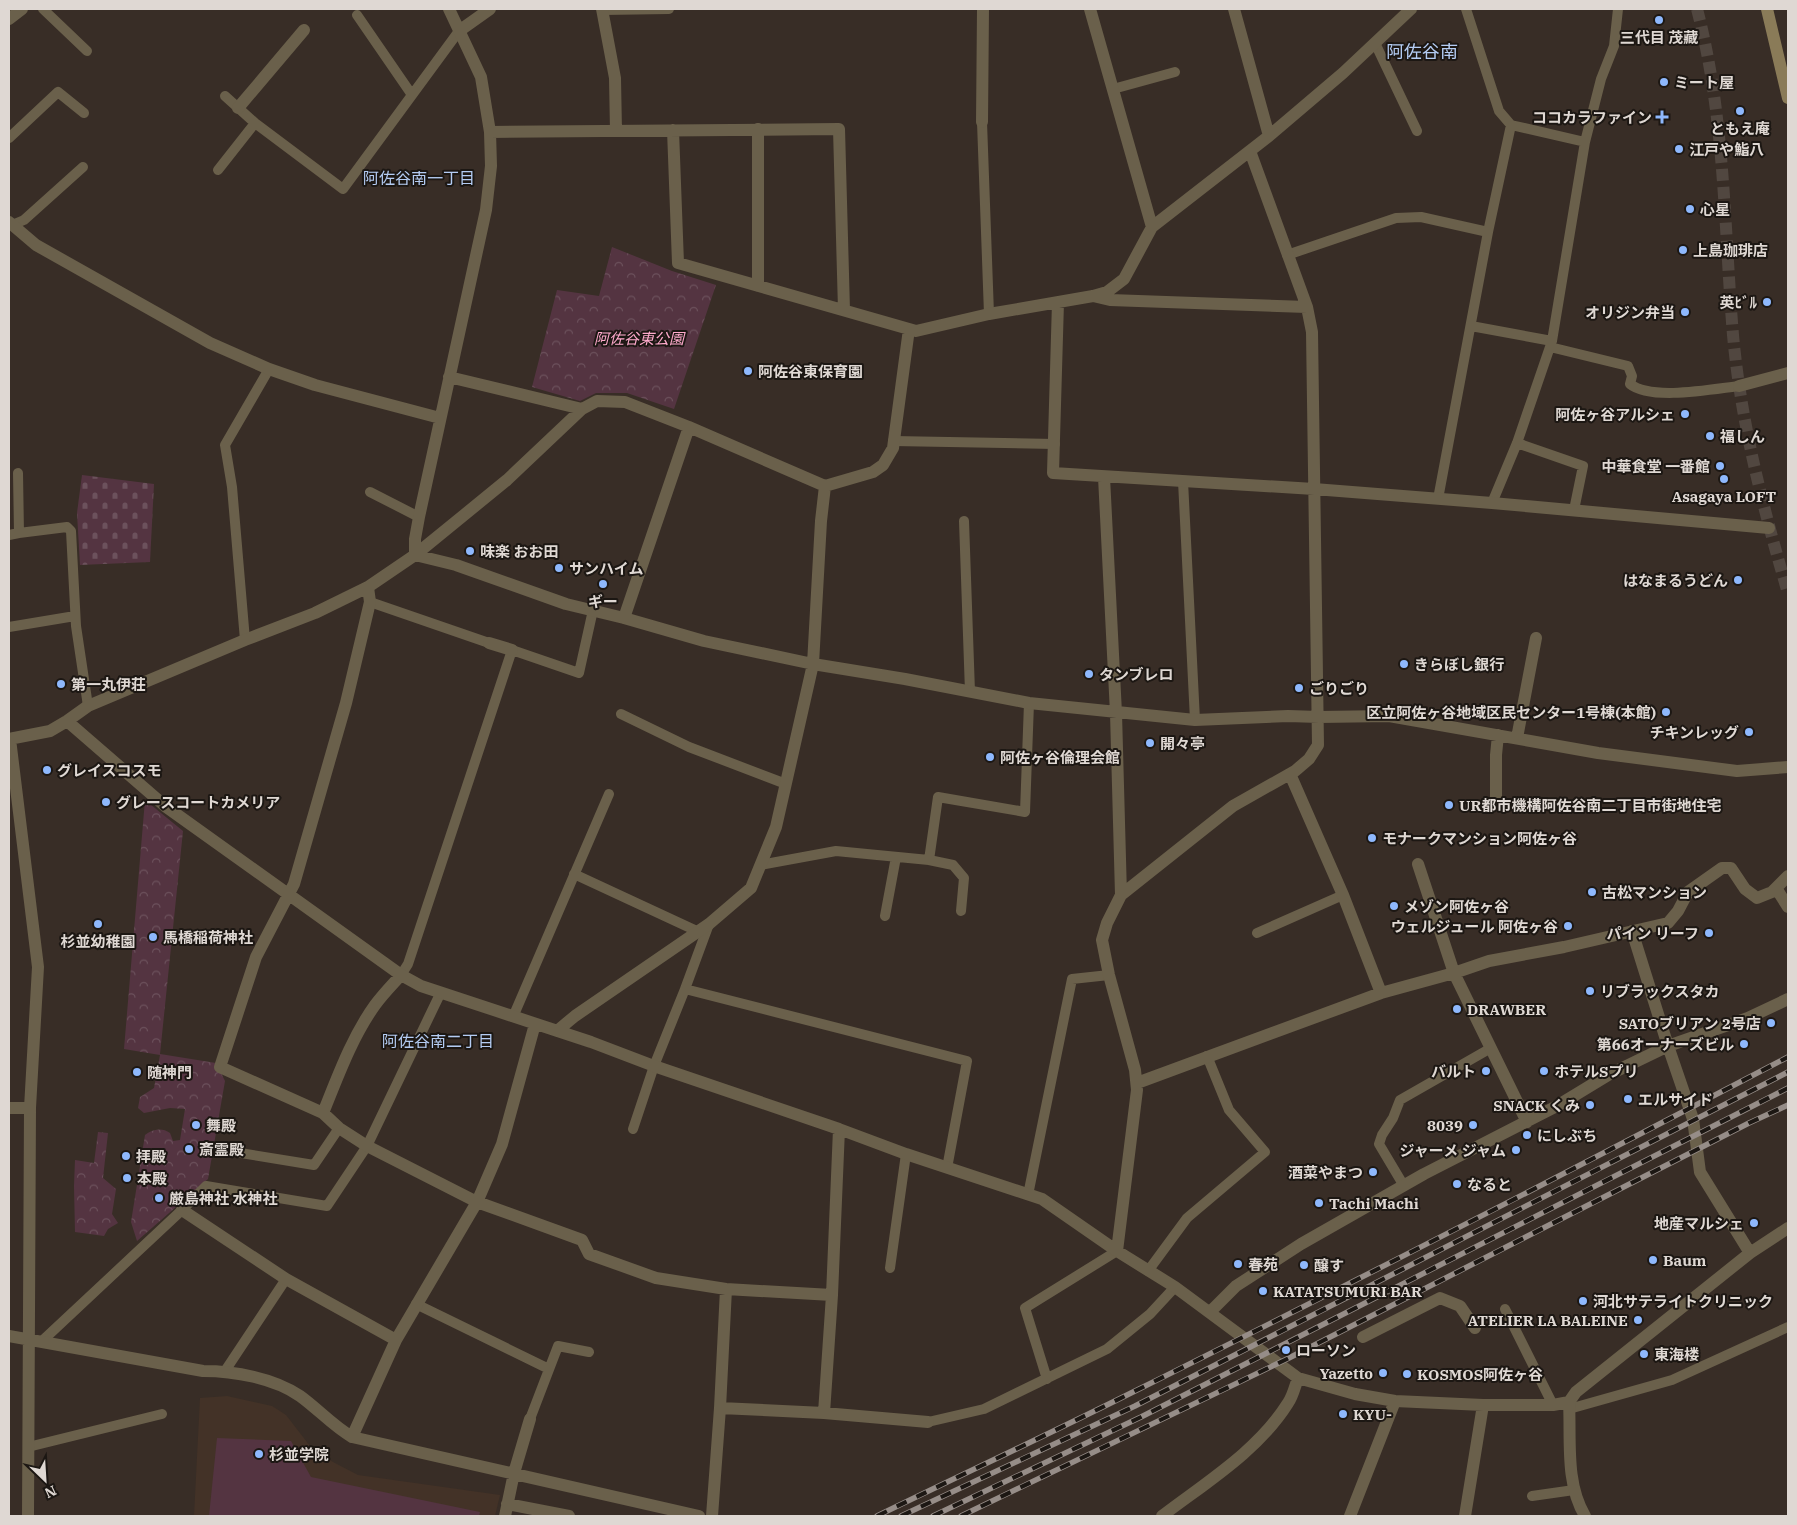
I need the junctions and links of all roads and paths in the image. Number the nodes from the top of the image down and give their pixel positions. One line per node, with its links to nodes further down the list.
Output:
1 (22, 9): 15 (street)
2 (43, 9): 19 (lane)
3 (448, 9): 17 (street)
4 (490, 9): 17 (street)
5 (602, 9): 6 (lane); 32 (street)
6 (669, 9)
7 (983, 9): 27 (street)
8 (1090, 9): 21 (street)
9 (1234, 9): 35 (street)
10 (1411, 9): 18 (street)
11 (1466, 9): 29 (lane)
12 (1618, 9): 37 (lane)
13 (1767, 9): 24 (main road)
14 (357, 16): 22 (lane)
15 (9, 19)
16 (304, 30): 25 (street)
17 (459, 31): 22 (lane); 34 (street)
18 (1375, 43): 33 (lane); 35 (street)
19 (87, 51)
20 (1175, 72): 21 (lane)
21 (1113, 89): 42 (street)
22 (412, 95): 28 (lane)
23 (225, 96): 25 (lane)
24 (1788, 98)
25 (238, 108): 28 (lane)
26 (84, 113): 36 (lane)
27 (982, 122): 50 (lane)
28 (255, 123): 40 (lane)
29 (1510, 125): 37 (lane); 43 (lane)
30 (758, 129): 31 (street); 45 (street); 49 (street)
31 (674, 130): 32 (street); 45 (street)
32 (616, 131): 34 (street)
33 (1417, 131)
34 (490, 132): 56 (street)
35 (1269, 136): 38 (street)
36 (9, 138)
37 (1585, 142): 53 (lane)
38 (1250, 151): 42 (street); 44 (street)
39 (83, 167): 41 (lane)
40 (218, 170)
41 (10, 223): 54 (street)
42 (1152, 227): 46 (street)
43 (1488, 232): 44 (lane); 51 (lane)
44 (1287, 255): 48 (street)
45 (758, 286): 49 (street)
46 (1093, 296): 47 (street); 48 (street)
47 (1058, 302): 50 (street); 63 (street)
48 (1307, 306): 68 (street)
49 (844, 310): 52 (street)
50 (989, 314): 52 (street)
51 (1470, 326): 53 (lane); 70 (lane)
52 (909, 328): 61 (street)
53 (1551, 344): 57 (lane); 62 (lane)
54 (269, 369): 59 (street); 85 (lane)
55 (1788, 373): 57 (street)
56 (449, 377): 58 (street); 59 (street)
57 (1739, 386)
58 (582, 409): 60 (street); 77 (street)
59 (440, 418): 73 (street)
60 (689, 427): 67 (street); 82 (street)
61 (893, 441): 63 (lane); 67 (street)
62 (1517, 443): 71 (lane); 72 (lane)
63 (1055, 444): 65 (street)
64 (18, 473): 76 (lane)
65 (1104, 477): 66 (street); 92 (street)
66 (1183, 481): 68 (street); 95 (lane)
67 (825, 486): 88 (street)
68 (1314, 489): 70 (street); 94 (street)
69 (370, 492): 73 (lane)
70 (1438, 499): 71 (street)
71 (1492, 503): 72 (street)
72 (1574, 510): 75 (street)
73 (419, 516): 77 (street)
74 (964, 521): 89 (lane)
75 (1769, 528)
76 (14, 534): 81 (lane)
77 (415, 555): 78 (street); 80 (street)
78 (368, 587): 79 (street); 85 (street)
79 (370, 602): 86 (lane); 112 (street)
80 (594, 610): 82 (street); 87 (lane)
81 (76, 616): 83 (lane); 91 (lane)
82 (624, 618): 88 (street)
83 (9, 627)
84 (1536, 638): 98 (street)
85 (245, 640): 91 (street)
86 (489, 643): 87 (street)
87 (512, 650): 123 (lane)
88 (813, 664): 89 (street); 102 (street)
89 (970, 692): 90 (street)
90 (1029, 704): 92 (street); 106 (lane)
91 (88, 706): 96 (street)
92 (1116, 712): 95 (street); 113 (street)
93 (621, 714): 102 (lane)
94 (1319, 717): 95 (street); 97 (street); 101 (street)
95 (1196, 720)
96 (67, 721): 99 (street); 112 (street)
97 (1498, 735): 98 (street); 104 (street)
98 (1517, 738): 100 (street)
99 (9, 739): 137 (street)
100 (1788, 767)
101 (1290, 774): 113 (street); 114 (street)
102 (786, 784): 108 (street)
103 (609, 794): 109 (lane)
104 (1496, 805)
105 (896, 857): 106 (lane); 108 (lane); 117 (lane)
106 (929, 860): 116 (lane)
107 (1418, 864): 121 (street)
108 (760, 865): 118 (street)
109 (574, 874): 118 (lane); 128 (lane)
110 (1788, 876): 111 (street)
111 (1776, 888): 115 (street); 119 (street)
112 (288, 895): 123 (street); 138 (street)
113 (1121, 895): 122 (street)
114 (1343, 895): 120 (lane); 126 (street)
115 (1788, 907)
116 (961, 911)
117 (884, 916)
118 (704, 928): 124 (lane); 130 (street)
119 (1632, 931): 121 (street); 131 (street)
120 (1257, 933)
121 (1454, 973): 126 (street); 132 (street)
122 (1109, 975): 135 (street); 148 (lane)
123 (401, 976): 125 (street); 138 (street)
124 (685, 989): 134 (lane); 146 (lane)
125 (441, 992): 128 (street); 143 (lane)
126 (1380, 993): 133 (street)
127 (1788, 1000): 131 (street)
128 (513, 1017): 129 (street)
129 (534, 1024): 130 (street); 149 (street)
130 (557, 1031): 134 (street)
131 (1668, 1046): 139 (street); 153 (street)
132 (1491, 1048): 139 (street); 147 (lane)
133 (1207, 1056): 135 (street); 155 (lane)
134 (654, 1066): 141 (lane); 142 (street)
135 (1137, 1083): 152 (street)
136 (9, 1108): 137 (street)
137 (30, 1108): 168 (street)
138 (323, 1113): 140 (street)
139 (1527, 1122): 147 (street)
140 (339, 1128): 143 (street); 144 (lane)
141 (633, 1129)
142 (839, 1129): 145 (street); 159 (street)
143 (367, 1146): 149 (street); 150 (lane)
144 (222, 1150)
145 (906, 1154): 146 (street); 154 (lane)
146 (947, 1168): 148 (street)
147 (1404, 1186): 162 (street)
148 (1028, 1195): 152 (street)
149 (477, 1202): 158 (street); 160 (street)
150 (182, 1210): 156 (street); 168 (lane)
151 (1788, 1228): 153 (street)
152 (1117, 1251): 155 (street); 173 (lane)
153 (1750, 1253): 177 (street)
154 (890, 1268)
155 (1148, 1271): 157 (street)
156 (286, 1280): 167 (street); 171 (lane)
157 (1175, 1287): 162 (street); 173 (lane)
158 (726, 1289): 159 (street); 178 (street)
159 (832, 1295): 179 (street)
160 (416, 1304): 167 (street); 170 (lane)
161 (1506, 1309): 176 (lane)
162 (1210, 1312): 172 (street)
163 (1788, 1327): 177 (lane)
164 (1475, 1328): 166 (street)
165 (9, 1336): 168 (street)
166 (1362, 1337)
167 (396, 1340): 183 (street)
168 (35, 1341): 171 (street); 184 (street)
169 (589, 1352): 170 (lane)
170 (549, 1369): 181 (lane)
171 (225, 1371): 183 (street)
172 (1298, 1378): 174 (street); 193 (street)
173 (1047, 1379): 182 (lane)
174 (1395, 1401): 175 (street); 194 (street)
175 (1483, 1404): 176 (street); 195 (street)
176 (1553, 1405): 177 (street)
177 (1569, 1405): 186 (street)
178 (720, 1408): 179 (street); 192 (street)
179 (824, 1413): 182 (street)
180 (162, 1414): 184 (lane)
181 (530, 1419): 185 (street)
182 (928, 1422)
183 (352, 1438): 185 (street)
184 (28, 1447): 189 (street)
185 (514, 1473): 188 (street); 191 (street)
186 (1574, 1490): 187 (lane); 196 (street)
187 (1532, 1496)
188 (506, 1510): 190 (street)
189 (28, 1516)
190 (569, 1516)
191 (699, 1516)
192 (712, 1516)
193 (1162, 1516)
194 (1350, 1516)
195 (1465, 1516)
196 (1584, 1516)

